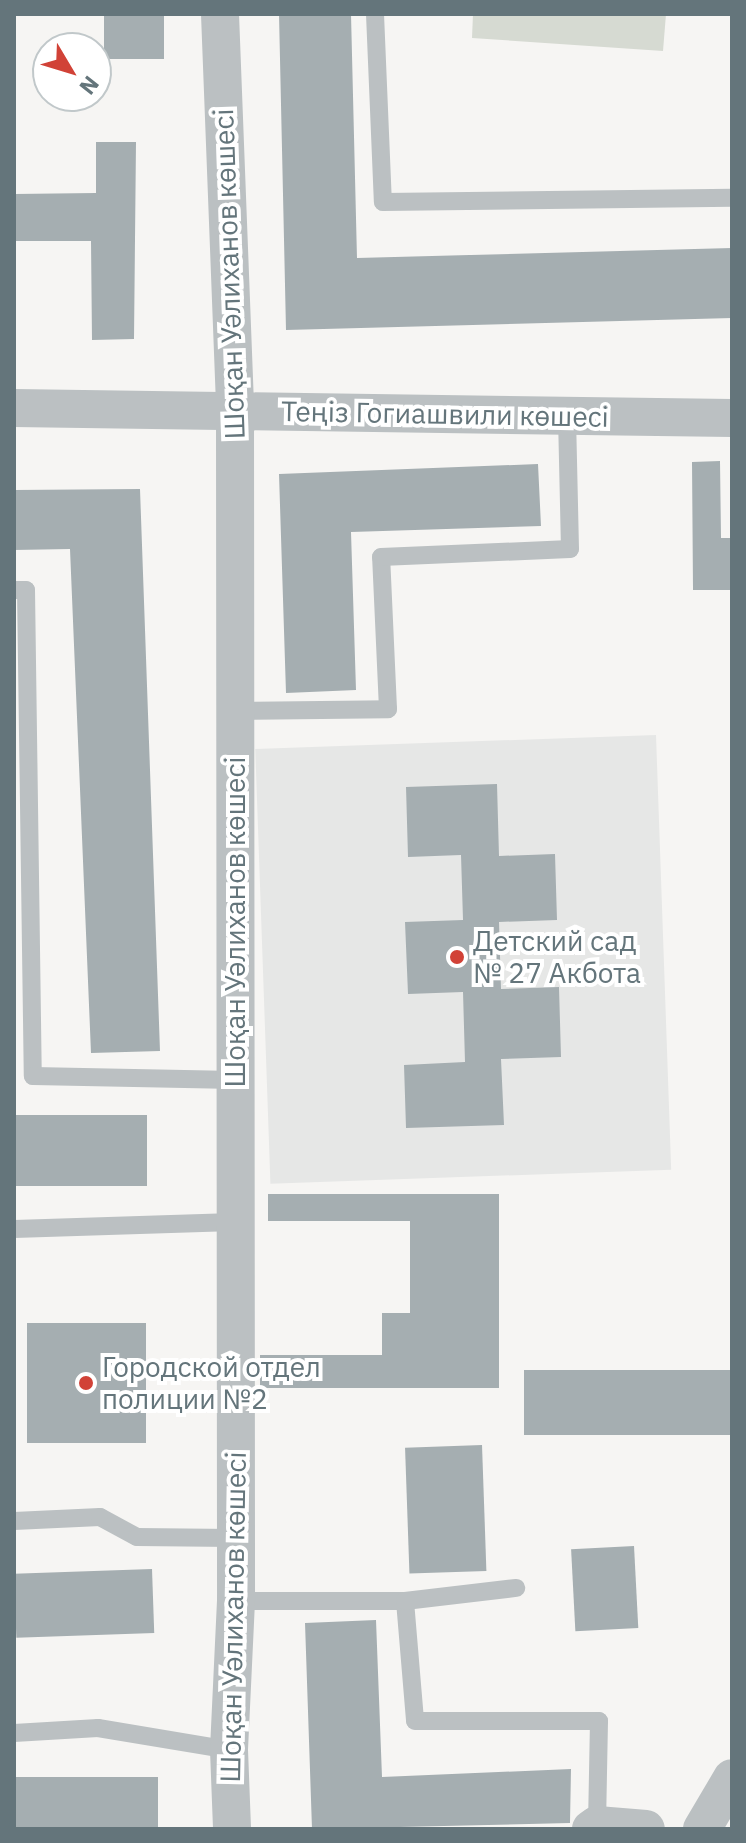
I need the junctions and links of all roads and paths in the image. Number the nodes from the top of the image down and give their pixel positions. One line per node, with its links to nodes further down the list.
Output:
1 (220, 14): 5 (street, Шоқан Уәлиханов көшесі)
2 (375, 14): 3 (lane)
3 (732, 198)
4 (14, 408): 5 (street, Теңіз Гогиашвили көшесі)
5 (235, 411): 6 (street, Теңіз Гогиашвили көшесі); 9 (street, Шоқан Уәлиханов көшесі)
6 (567, 416): 7 (street, Теңіз Гогиашвили көшесі); 9 (lane)
7 (732, 418)
8 (14, 590): 10 (lane)
9 (235, 711): 10 (street, Шоқан Уәлиханов көшесі)
10 (235, 1080): 11 (street, Шоқан Уәлиханов көшесі)
11 (234, 1222): 12 (lane); 14 (street, Шоқан Уәлиханов көшесі)
12 (14, 1229)
13 (14, 1521): 14 (lane)
14 (233, 1538): 16 (street, Шоқан Уәлиханов көшесі)
15 (516, 1588): 17 (lane)
16 (236, 1601): 17 (lane); 19 (street, Шоқан Уәлиханов көшесі)
17 (405, 1601): 21 (lane)
18 (14, 1733): 19 (lane)
19 (229, 1750): 22 (street, Шоқан Уәлиханов көшесі)
20 (732, 1778): 24 (street)
21 (594, 1827): 23 (street)
22 (232, 1829)
23 (646, 1829)
24 (702, 1829)

